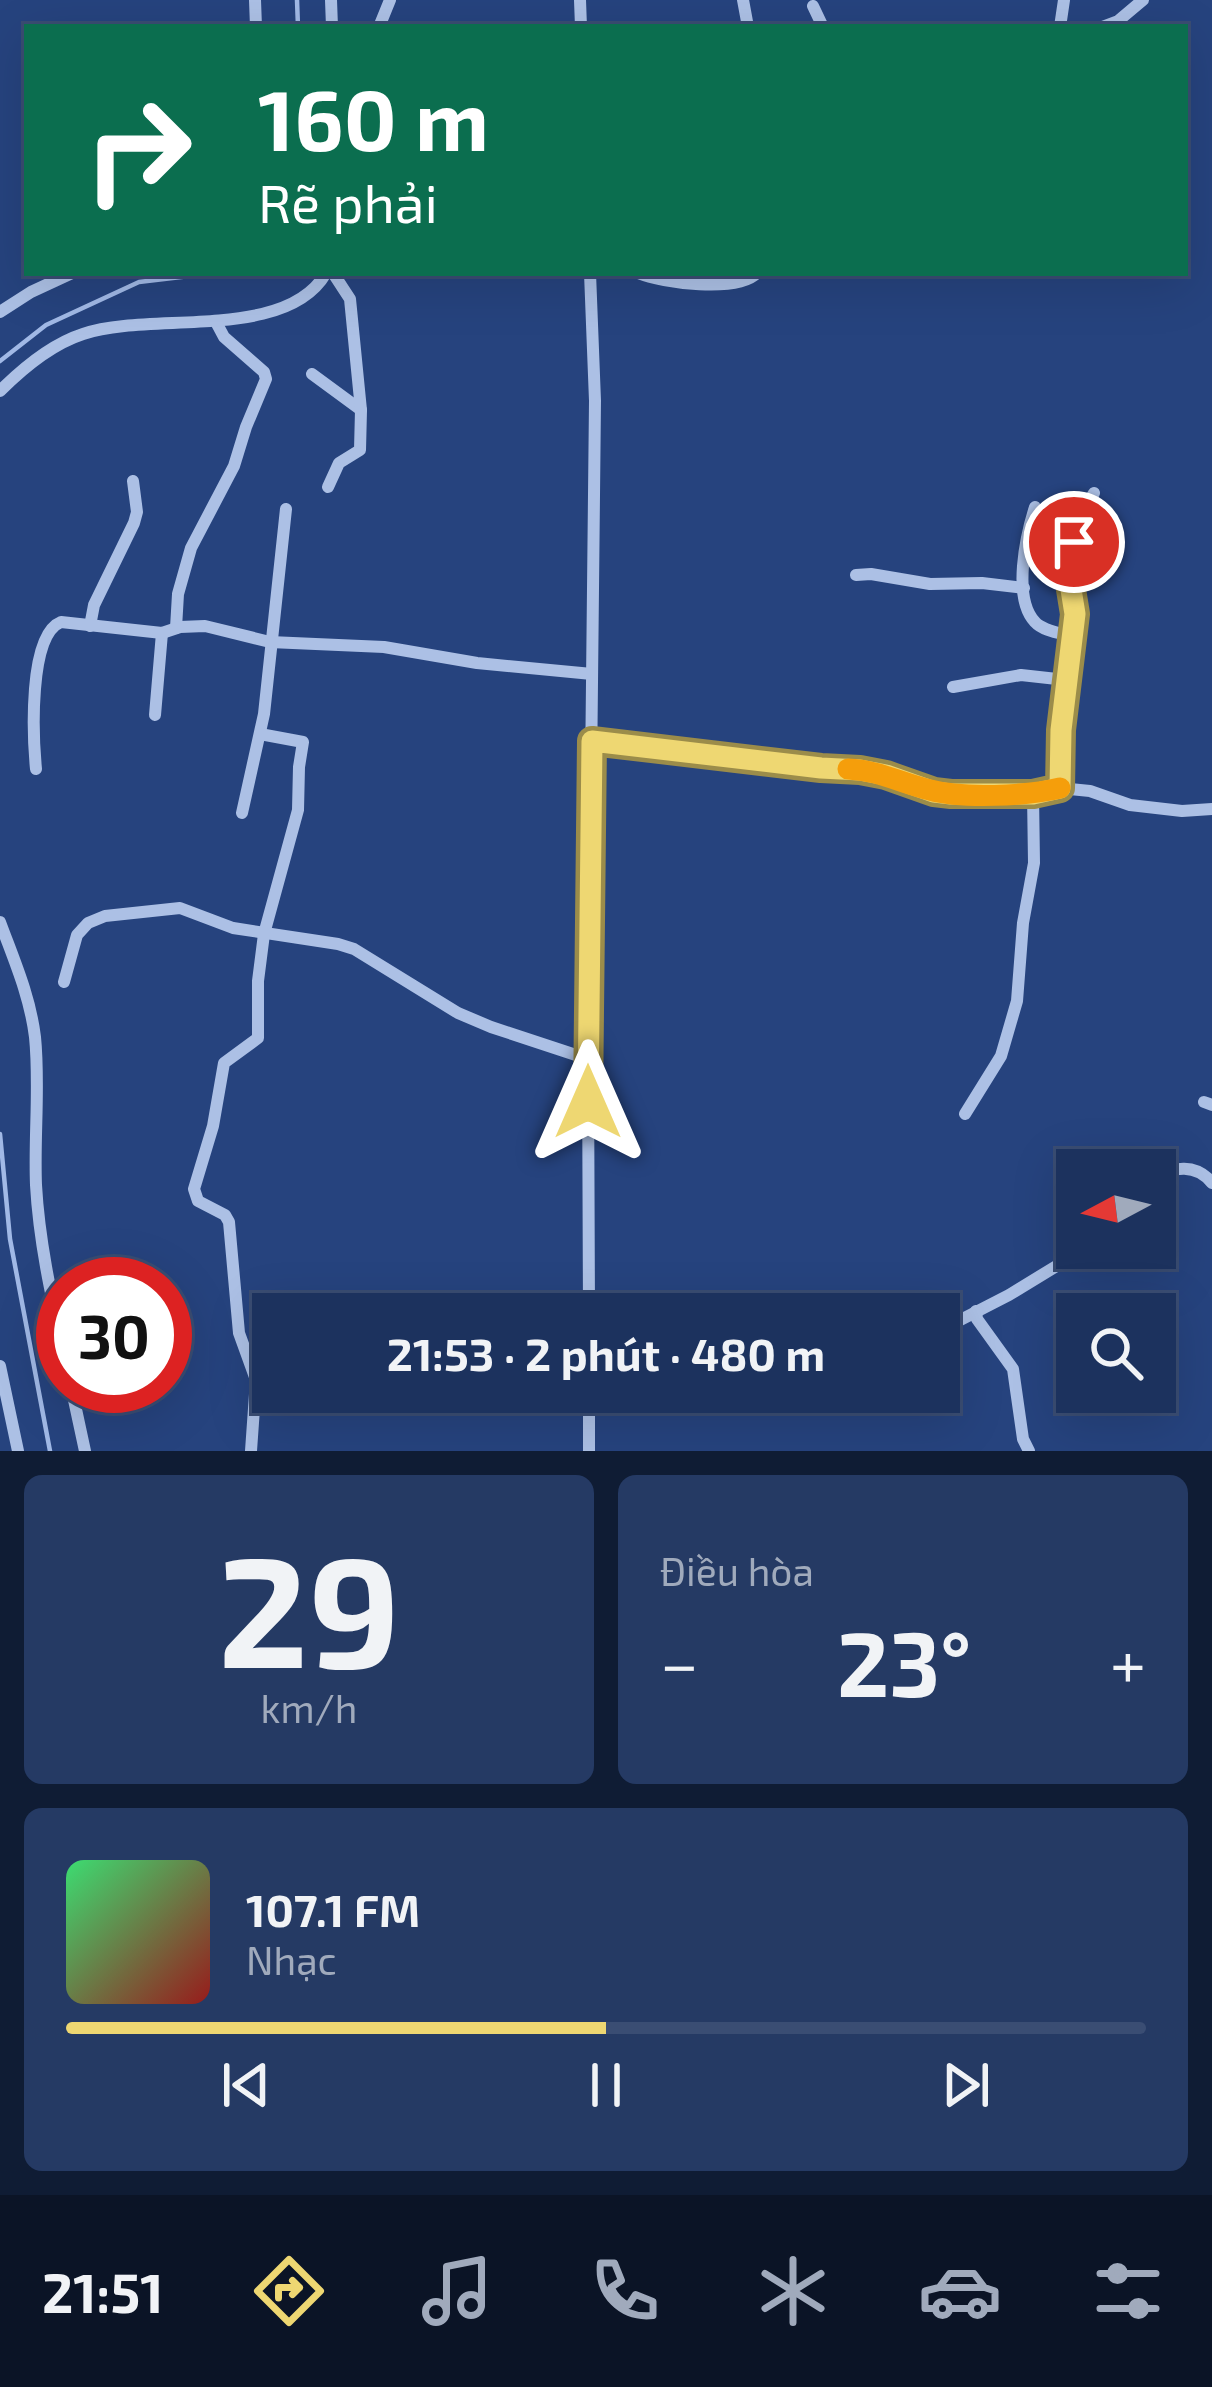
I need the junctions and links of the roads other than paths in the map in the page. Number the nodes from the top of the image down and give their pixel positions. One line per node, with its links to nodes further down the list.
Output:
1 (1144, 0): 4 (street)
2 (813, 6): 3 (street)
3 (822, 24)
4 (1110, 24)
5 (66, 276): 11 (street)
6 (327, 276): 12 (street)
7 (333, 276): 15 (street)
8 (590, 276): 27 (street)
9 (652, 276): 10 (street)
10 (753, 276)
11 (0, 312)
12 (216, 322): 14 (street); 24 (street)
13 (311, 374): 15 (street)
14 (0, 391)
15 (361, 410): 17 (street)
16 (133, 481): 23 (street)
17 (328, 487)
18 (1094, 493): 25 (street)
19 (1034, 507): 22 (street)
20 (286, 509): 26 (street)
21 (856, 575): 22 (street)
22 (1024, 588): 25 (street)
23 (90, 626): 24 (street); 33 (street)
24 (169, 631): 26 (street); 30 (street)
25 (1071, 636): 28 (street)
26 (270, 642): 27 (street); 31 (street)
27 (592, 674): 32 (street)
28 (1066, 680): 29 (street); 34 (street)
29 (953, 687)
30 (154, 716)
31 (260, 734): 37 (street); 39 (street)
32 (592, 741): 35 (street); 41 (street)
33 (36, 769)
34 (1060, 788): 35 (street); 36 (street)
35 (1033, 794): 42 (street)
36 (1212, 809)
37 (242, 813)
38 (0, 922): 45 (street)
39 (263, 934): 40 (street); 41 (street); 55 (street)
40 (64, 982)
41 (588, 1060): 47 (street)
42 (965, 1114)
43 (1176, 1170): 44 (street)
44 (1210, 1174)
45 (46, 1257)
46 (1056, 1266): 48 (street)
47 (589, 1293)
48 (976, 1311): 49 (street); 57 (street)
49 (960, 1320)
50 (0, 1366): 53 (street)
51 (77, 1413): 54 (street)
52 (590, 1413): 56 (street)
53 (18, 1451)
54 (85, 1451)
55 (251, 1451)
56 (589, 1451)
57 (1029, 1451)

